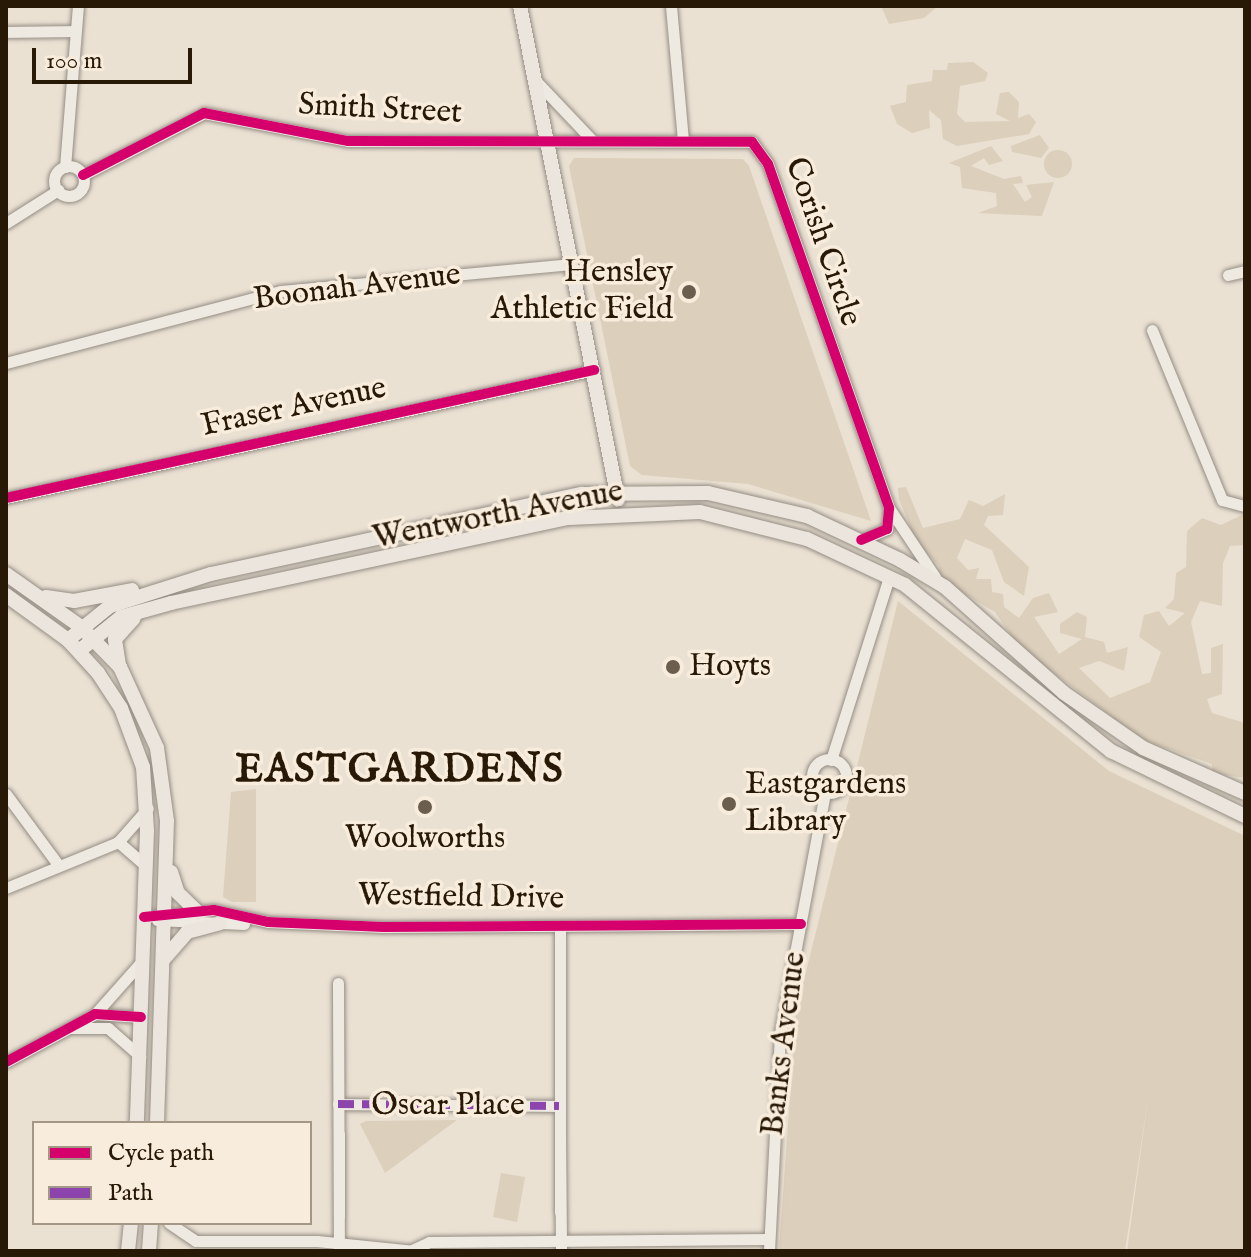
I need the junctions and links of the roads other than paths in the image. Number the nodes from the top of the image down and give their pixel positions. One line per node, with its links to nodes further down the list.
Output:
1 (78, 6): 4 (street)
2 (520, 6): 6 (main road)
3 (671, 6): 7 (street)
4 (75, 31): 5 (street); 10 (street)
5 (6, 32)
6 (536, 81): 8 (main road); 9 (street)
7 (683, 140): 9 (street, Corish Circle); 23 (street, Corish Circle)
8 (548, 141): 9 (street, Corish Circle); 11 (street, Smith Street); 14 (main road)
9 (592, 141)
10 (65, 167): 11 (street); 12 (street)
11 (83, 175): 12 (street, Smith Street)
12 (58, 190): 13 (street)
13 (6, 223)
14 (572, 264): 18 (street, Boonah Avenue); 19 (main road)
15 (1245, 271): 16 (street)
16 (1228, 275)
17 (1152, 330): 22 (street)
18 (6, 363)
19 (594, 370): 20 (main road); 21 (street, Fraser Avenue)
20 (617, 490): 24 (main road); 25 (main road, Wentworth Avenue); 29 (main road, Wentworth Avenue)
21 (6, 498)
22 (1245, 506)
23 (889, 508): 25 (street); 30 (street, Corish Circle)
24 (619, 511): 28 (main road, Wentworth Avenue); 33 (main road, Wentworth Avenue)
25 (861, 540): 26 (main road, Wentworth Avenue)
26 (900, 560): 28 (main road); 30 (main road, Wentworth Avenue)
27 (6, 574): 31 (main road)
28 (889, 577): 38 (street); 43 (main road, Wentworth Avenue)
29 (165, 585): 31 (main road); 34 (main road, Wentworth Avenue)
30 (945, 587): 40 (main road, Wentworth Avenue)
31 (35, 593): 34 (main road)
32 (6, 595): 35 (main road)
33 (171, 603): 34 (main road, Wentworth Avenue); 37 (main road)
34 (87, 632): 35 (main road, Wentworth Avenue); 36 (main road, Wentworth Avenue); 37 (main road)
35 (68, 640): 36 (main road)
36 (79, 651): 42 (main road)
37 (120, 667): 45 (main road)
38 (831, 760): 39 (street); 39 (street)
39 (825, 792): 54 (street, Banks Avenue)
40 (1245, 793)
41 (6, 794): 46 (street)
42 (148, 808): 44 (street); 47 (main road)
43 (1245, 816)
44 (118, 842): 46 (street); 47 (street)
45 (167, 865): 49 (main road); 51 (main road)
46 (59, 866): 48 (street)
47 (146, 866): 50 (main road)
48 (6, 888)
49 (198, 912): 51 (street, Westfield Drive); 52 (street, Westfield Drive)
50 (144, 917): 51 (street, Westfield Drive); 56 (main road)
51 (165, 917): 53 (street, Westfield Drive); 57 (main road)
52 (268, 922): 53 (street, Westfield Drive); 55 (street, Westfield Drive)
53 (220, 923): 57 (main road)
54 (801, 924): 55 (street, Westfield Drive); 71 (street, Banks Avenue)
55 (560, 927): 65 (street)
56 (143, 960): 59 (street); 60 (main road)
57 (163, 960): 67 (main road)
58 (338, 983): 64 (street)
59 (95, 1014): 60 (street); 61 (street)
60 (141, 1017): 62 (main road)
61 (57, 1031): 62 (street); 63 (street)
62 (140, 1056): 66 (main road)
63 (6, 1062)
64 (338, 1104): 65 (street, Oscar Place); 73 (street)
65 (559, 1106): 72 (street)
66 (137, 1121)
67 (157, 1121)
68 (131, 1225): 74 (main road)
69 (151, 1225): 75 (main road)
70 (172, 1225): 73 (street)
71 (769, 1245): 72 (street)
72 (561, 1246): 76 (street)
73 (337, 1250): 76 (street)
74 (128, 1251)
75 (149, 1251)
76 (413, 1251)

